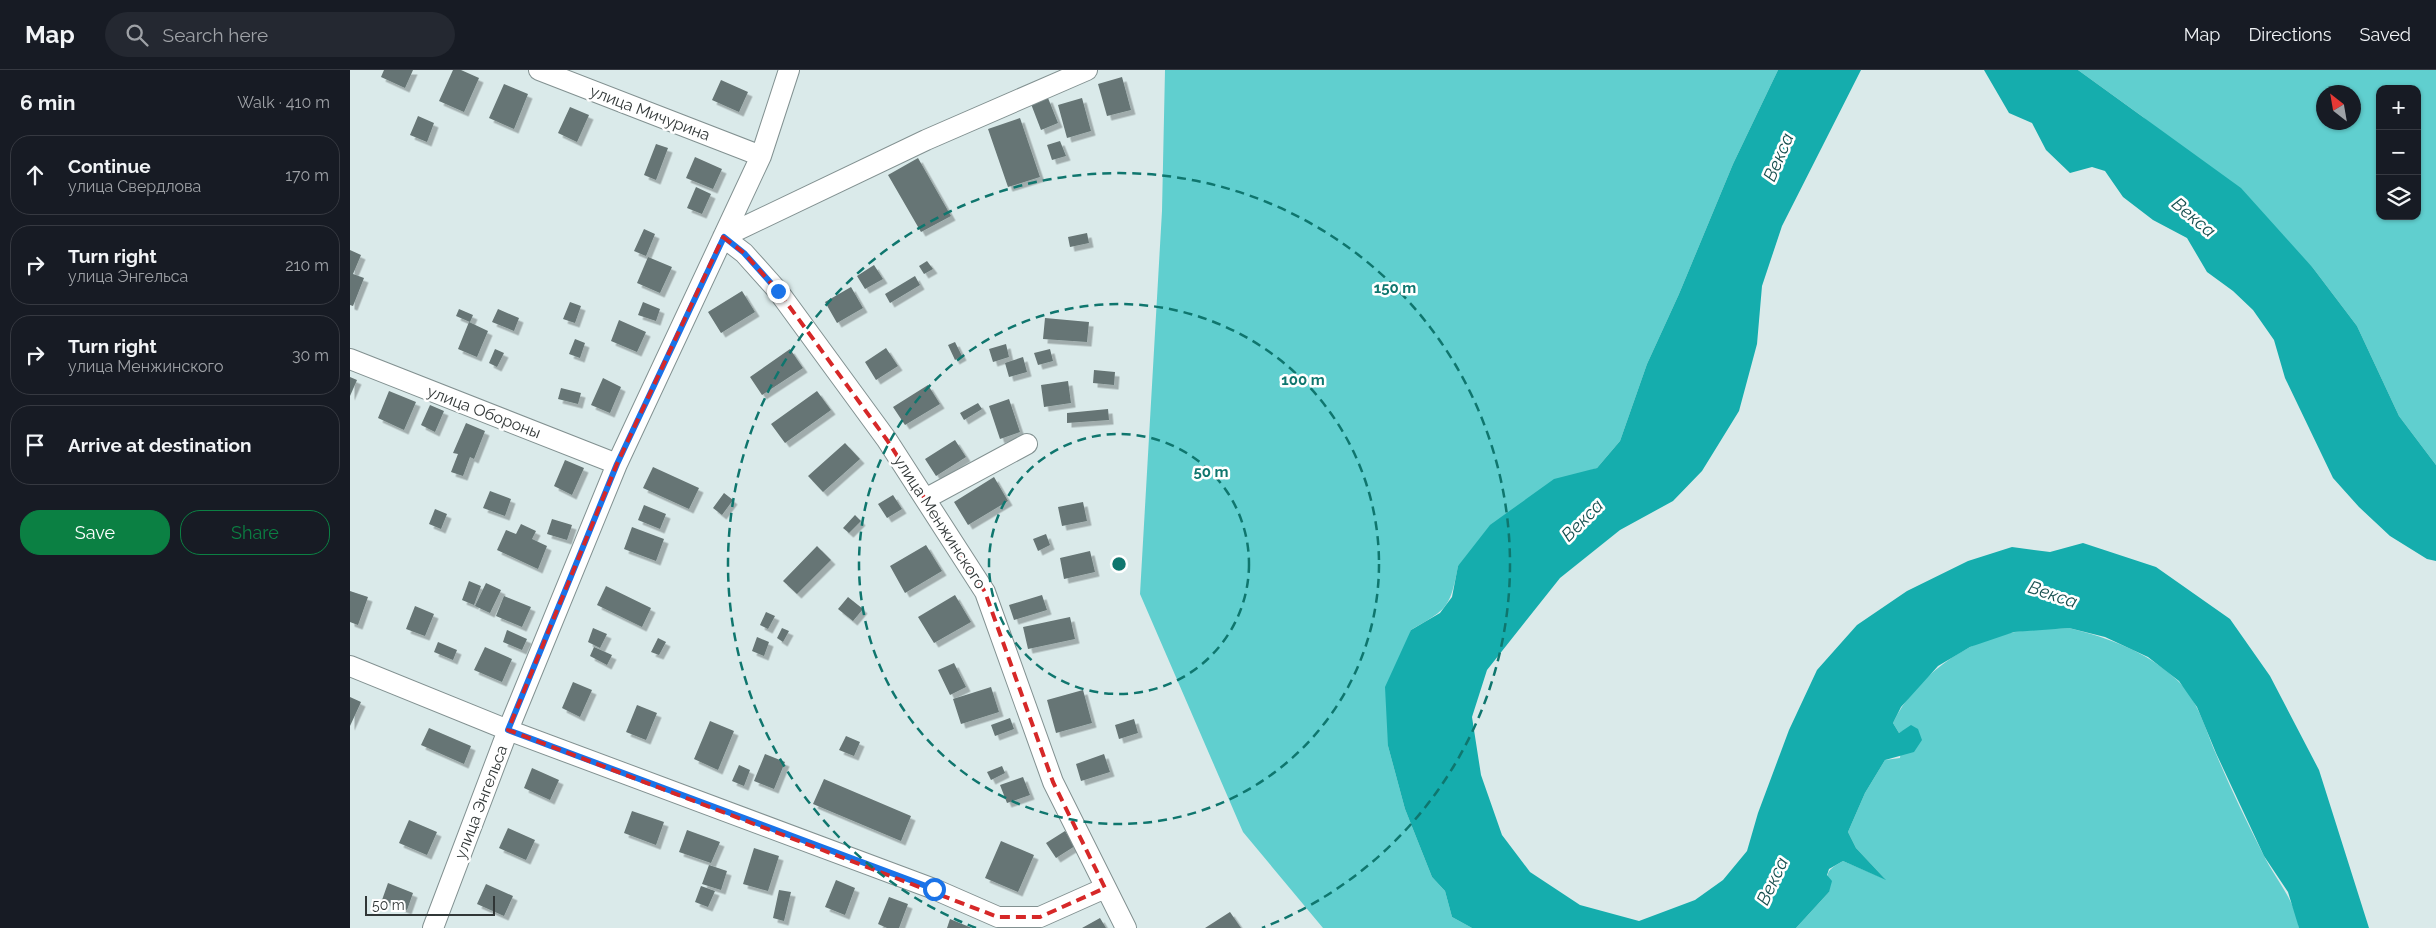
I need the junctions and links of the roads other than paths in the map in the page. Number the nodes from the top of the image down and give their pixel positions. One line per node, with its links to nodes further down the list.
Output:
1 (539, 70): 4 (street, улица Мичурина)
2 (789, 70): 4 (street, улица Энгельса)
3 (1087, 70): 5 (street)
4 (761, 156): 5 (street, улица Энгельса)
5 (724, 237): 8 (street, улица Энгельса); 9 (street, улица Менжинского)
6 (350, 360): 8 (street, улица Обороны)
7 (1028, 444): 9 (street)
8 (617, 464): 11 (street, улица Энгельса)
9 (925, 499): 12 (street, улица Менжинского)
10 (350, 666): 11 (street)
11 (508, 730): 12 (street); 13 (street, улица Энгельса)
12 (1105, 888): 14 (street, улица Менжинского)
13 (433, 928)
14 (1126, 928)

